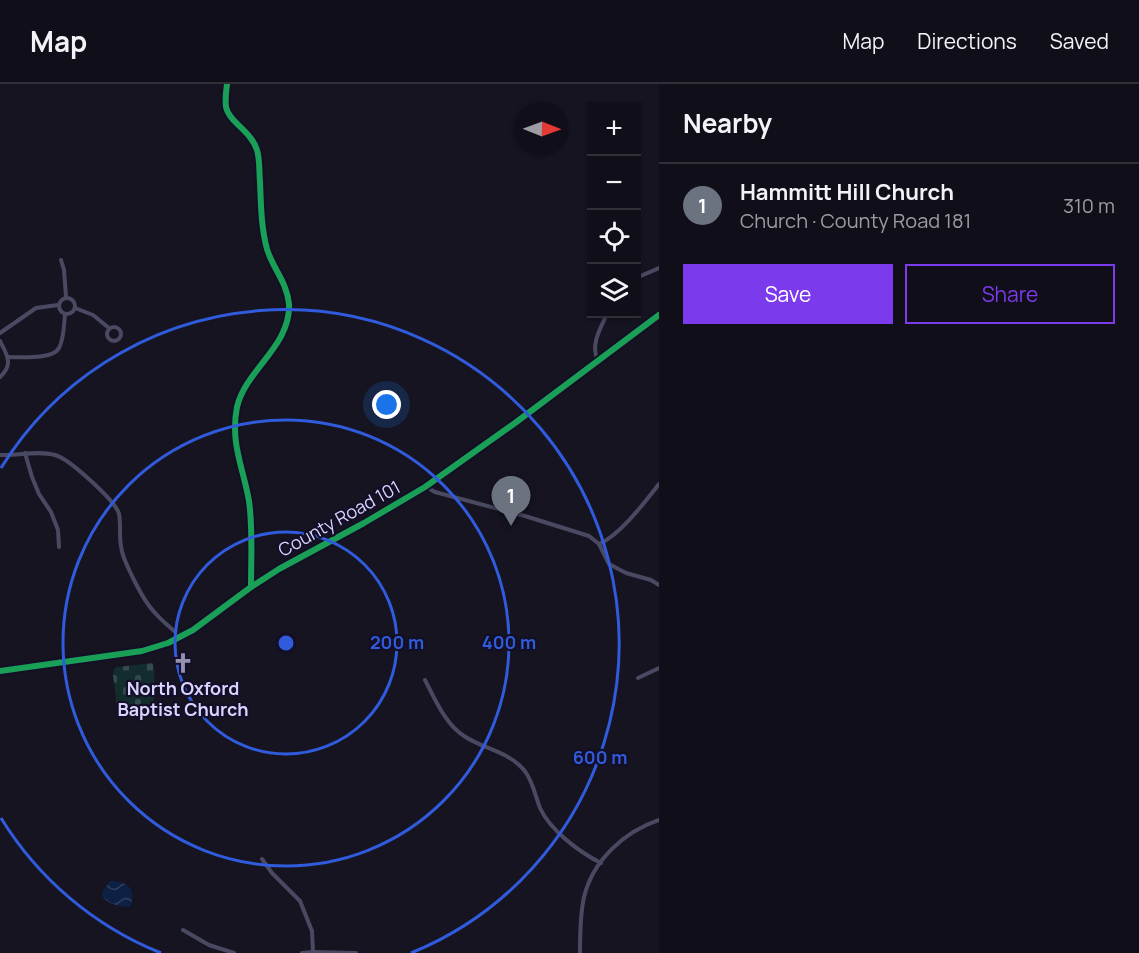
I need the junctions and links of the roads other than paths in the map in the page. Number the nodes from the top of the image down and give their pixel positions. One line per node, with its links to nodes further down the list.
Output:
1 (227, 84): 24 (street)
2 (61, 260): 5 (street)
3 (659, 268): 4 (street)
4 (641, 276)
5 (66, 297): 6 (street); 7 (street)
6 (58, 305): 8 (street); 12 (street)
7 (75, 308): 8 (street); 11 (street)
8 (65, 314): 14 (street)
9 (659, 315): 15 (street, County Road 101)
10 (605, 318): 15 (street)
11 (109, 328)
12 (0, 333)
13 (0, 341): 14 (street)
14 (8, 357): 16 (street)
15 (598, 361): 20 (street, County Road 101)
16 (0, 377)
17 (25, 453): 18 (street); 22 (street); 25 (street)
18 (0, 455)
19 (659, 484): 21 (street)
20 (425, 487): 21 (street); 24 (street, County Road 101)
21 (599, 544): 23 (street)
22 (59, 548)
23 (659, 585)
24 (251, 587): 25 (street, County Road 101)
25 (180, 637): 27 (street, County Road 101)
26 (659, 668): 28 (street)
27 (0, 671)
28 (638, 678)
29 (425, 680): 32 (street)
30 (659, 820): 32 (street)
31 (262, 859): 34 (street)
32 (601, 863): 38 (street)
33 (183, 930): 35 (street)
34 (313, 952): 36 (street); 37 (street)
35 (234, 953)
36 (302, 953)
37 (356, 953)
38 (580, 953)

